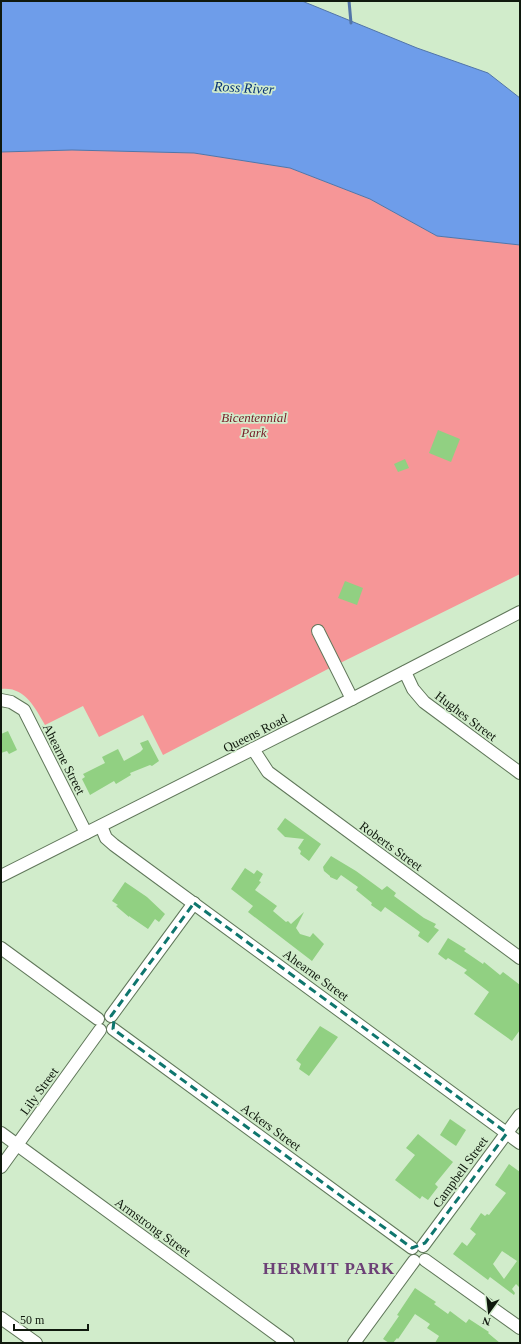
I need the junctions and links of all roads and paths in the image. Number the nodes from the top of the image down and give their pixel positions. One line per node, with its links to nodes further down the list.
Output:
1 (520, 612): 3 (street, Queens Road)
2 (318, 631): 4 (street)
3 (405, 672): 4 (street, Queens Road); 7 (street, Hughes Street)
4 (352, 699): 6 (street, Queens Road)
5 (6, 701): 9 (street, Ahearne Street)
6 (253, 749): 8 (street, Queens Road); 13 (street, Roberts Street)
7 (520, 773)
8 (101, 826): 9 (street, Queens Road); 11 (street, Ahearne Street)
9 (86, 834): 10 (street, Queens Road)
10 (1, 876)
11 (194, 903): 14 (street); 19 (street, Ahearne Street)
12 (1, 948): 15 (street)
13 (520, 958)
14 (110, 1016): 15 (street); 16 (street)
15 (99, 1025): 16 (street); 21 (street, Lily Street)
16 (113, 1029): 23 (street, Ackers Street)
17 (520, 1115): 19 (street, Campbell Street)
18 (1, 1133): 21 (street, Armstrong Street)
19 (507, 1133): 20 (street, Ahearne Street); 23 (street, Campbell Street)
20 (520, 1142)
21 (17, 1145): 22 (street, Lily Street); 28 (street, Armstrong Street)
22 (1, 1167)
23 (418, 1247): 24 (street)
24 (419, 1260): 26 (street); 29 (street)
25 (1, 1318): 27 (street)
26 (520, 1328)
27 (36, 1343)
28 (288, 1343)
29 (354, 1343)

